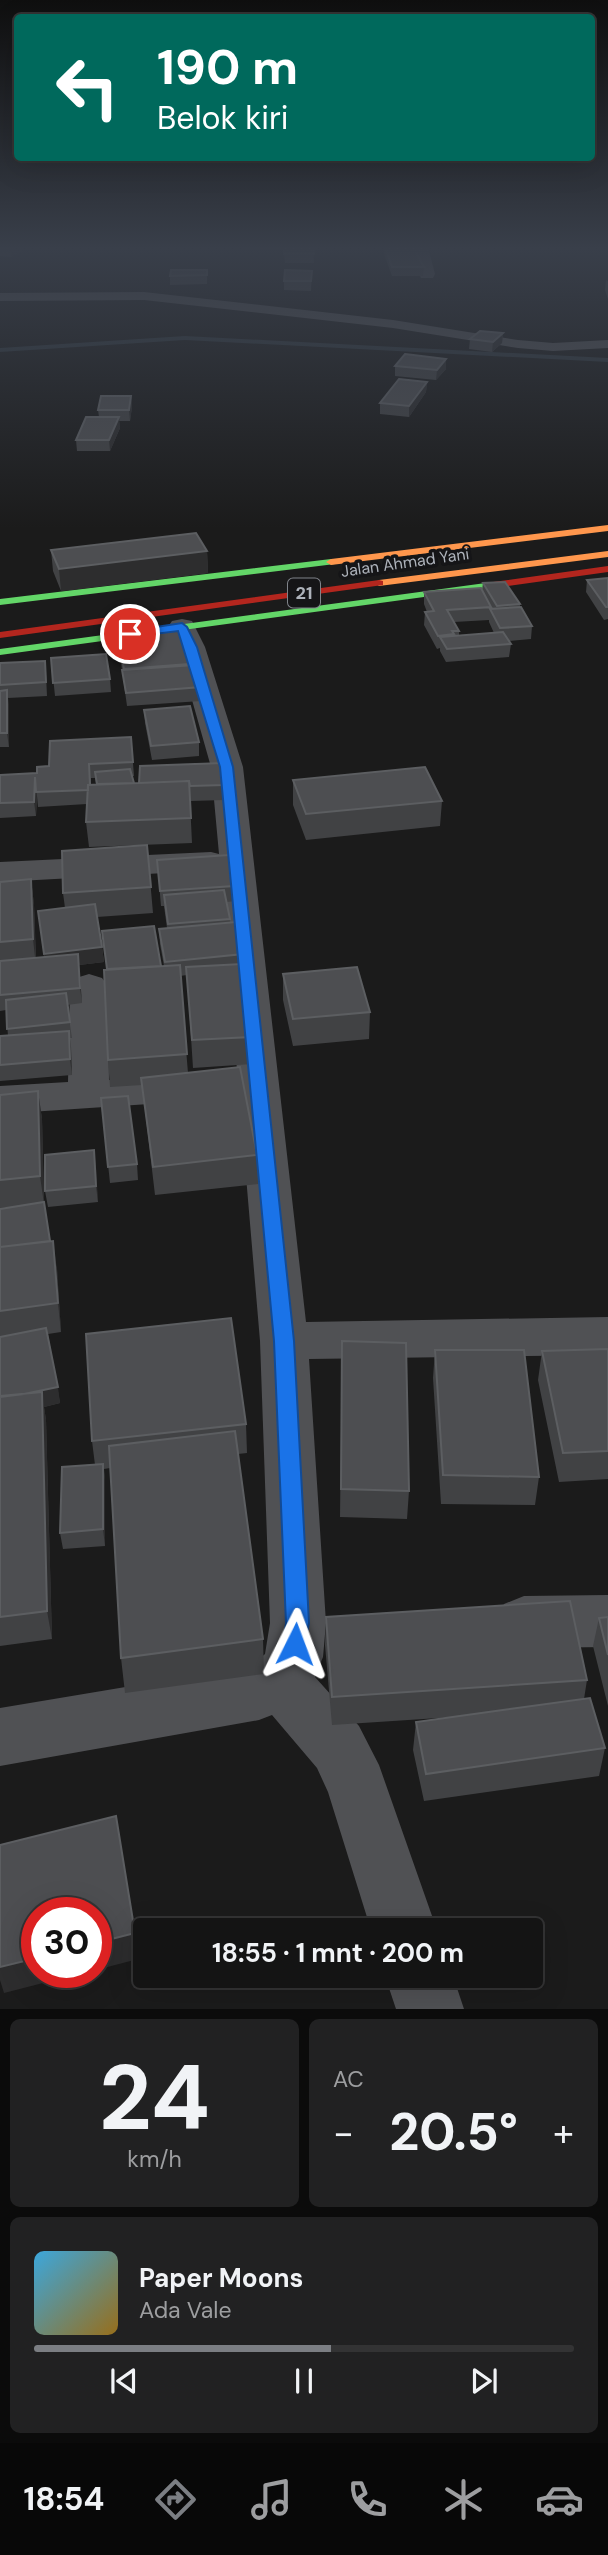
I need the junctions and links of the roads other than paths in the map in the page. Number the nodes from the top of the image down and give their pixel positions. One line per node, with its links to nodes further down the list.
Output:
1 (498, 341): 2 (lane)
2 (608, 344)
3 (608, 528): 5 (main road)
4 (608, 541): 5 (main road, Jalan Ahmad Yani / 21)
5 (464, 551): 8 (main road); 9 (main road, Jalan Ahmad Yani / 21)
6 (608, 554): 11 (main road, Jalan Ahmad Yani / 21)
7 (608, 569): 10 (main road)
8 (0, 602)
9 (0, 617)
10 (182, 627): 12 (main road); 13 (street)
11 (0, 635)
12 (0, 652)
13 (238, 861): 14 (street); 16 (street)
14 (0, 872)
15 (89, 986): 17 (street)
16 (260, 1084): 17 (street); 20 (street)
17 (88, 1096): 18 (street)
18 (0, 1100)
19 (608, 1336): 20 (street)
20 (284, 1341): 23 (street)
21 (608, 1621): 22 (street)
22 (473, 1622)
23 (298, 1623): 24 (street); 25 (street)
24 (352, 1623)
25 (281, 1682): 26 (street); 27 (street)
26 (0, 1737)
27 (400, 1918)
28 (423, 1988): 29 (street)
29 (430, 2009)

